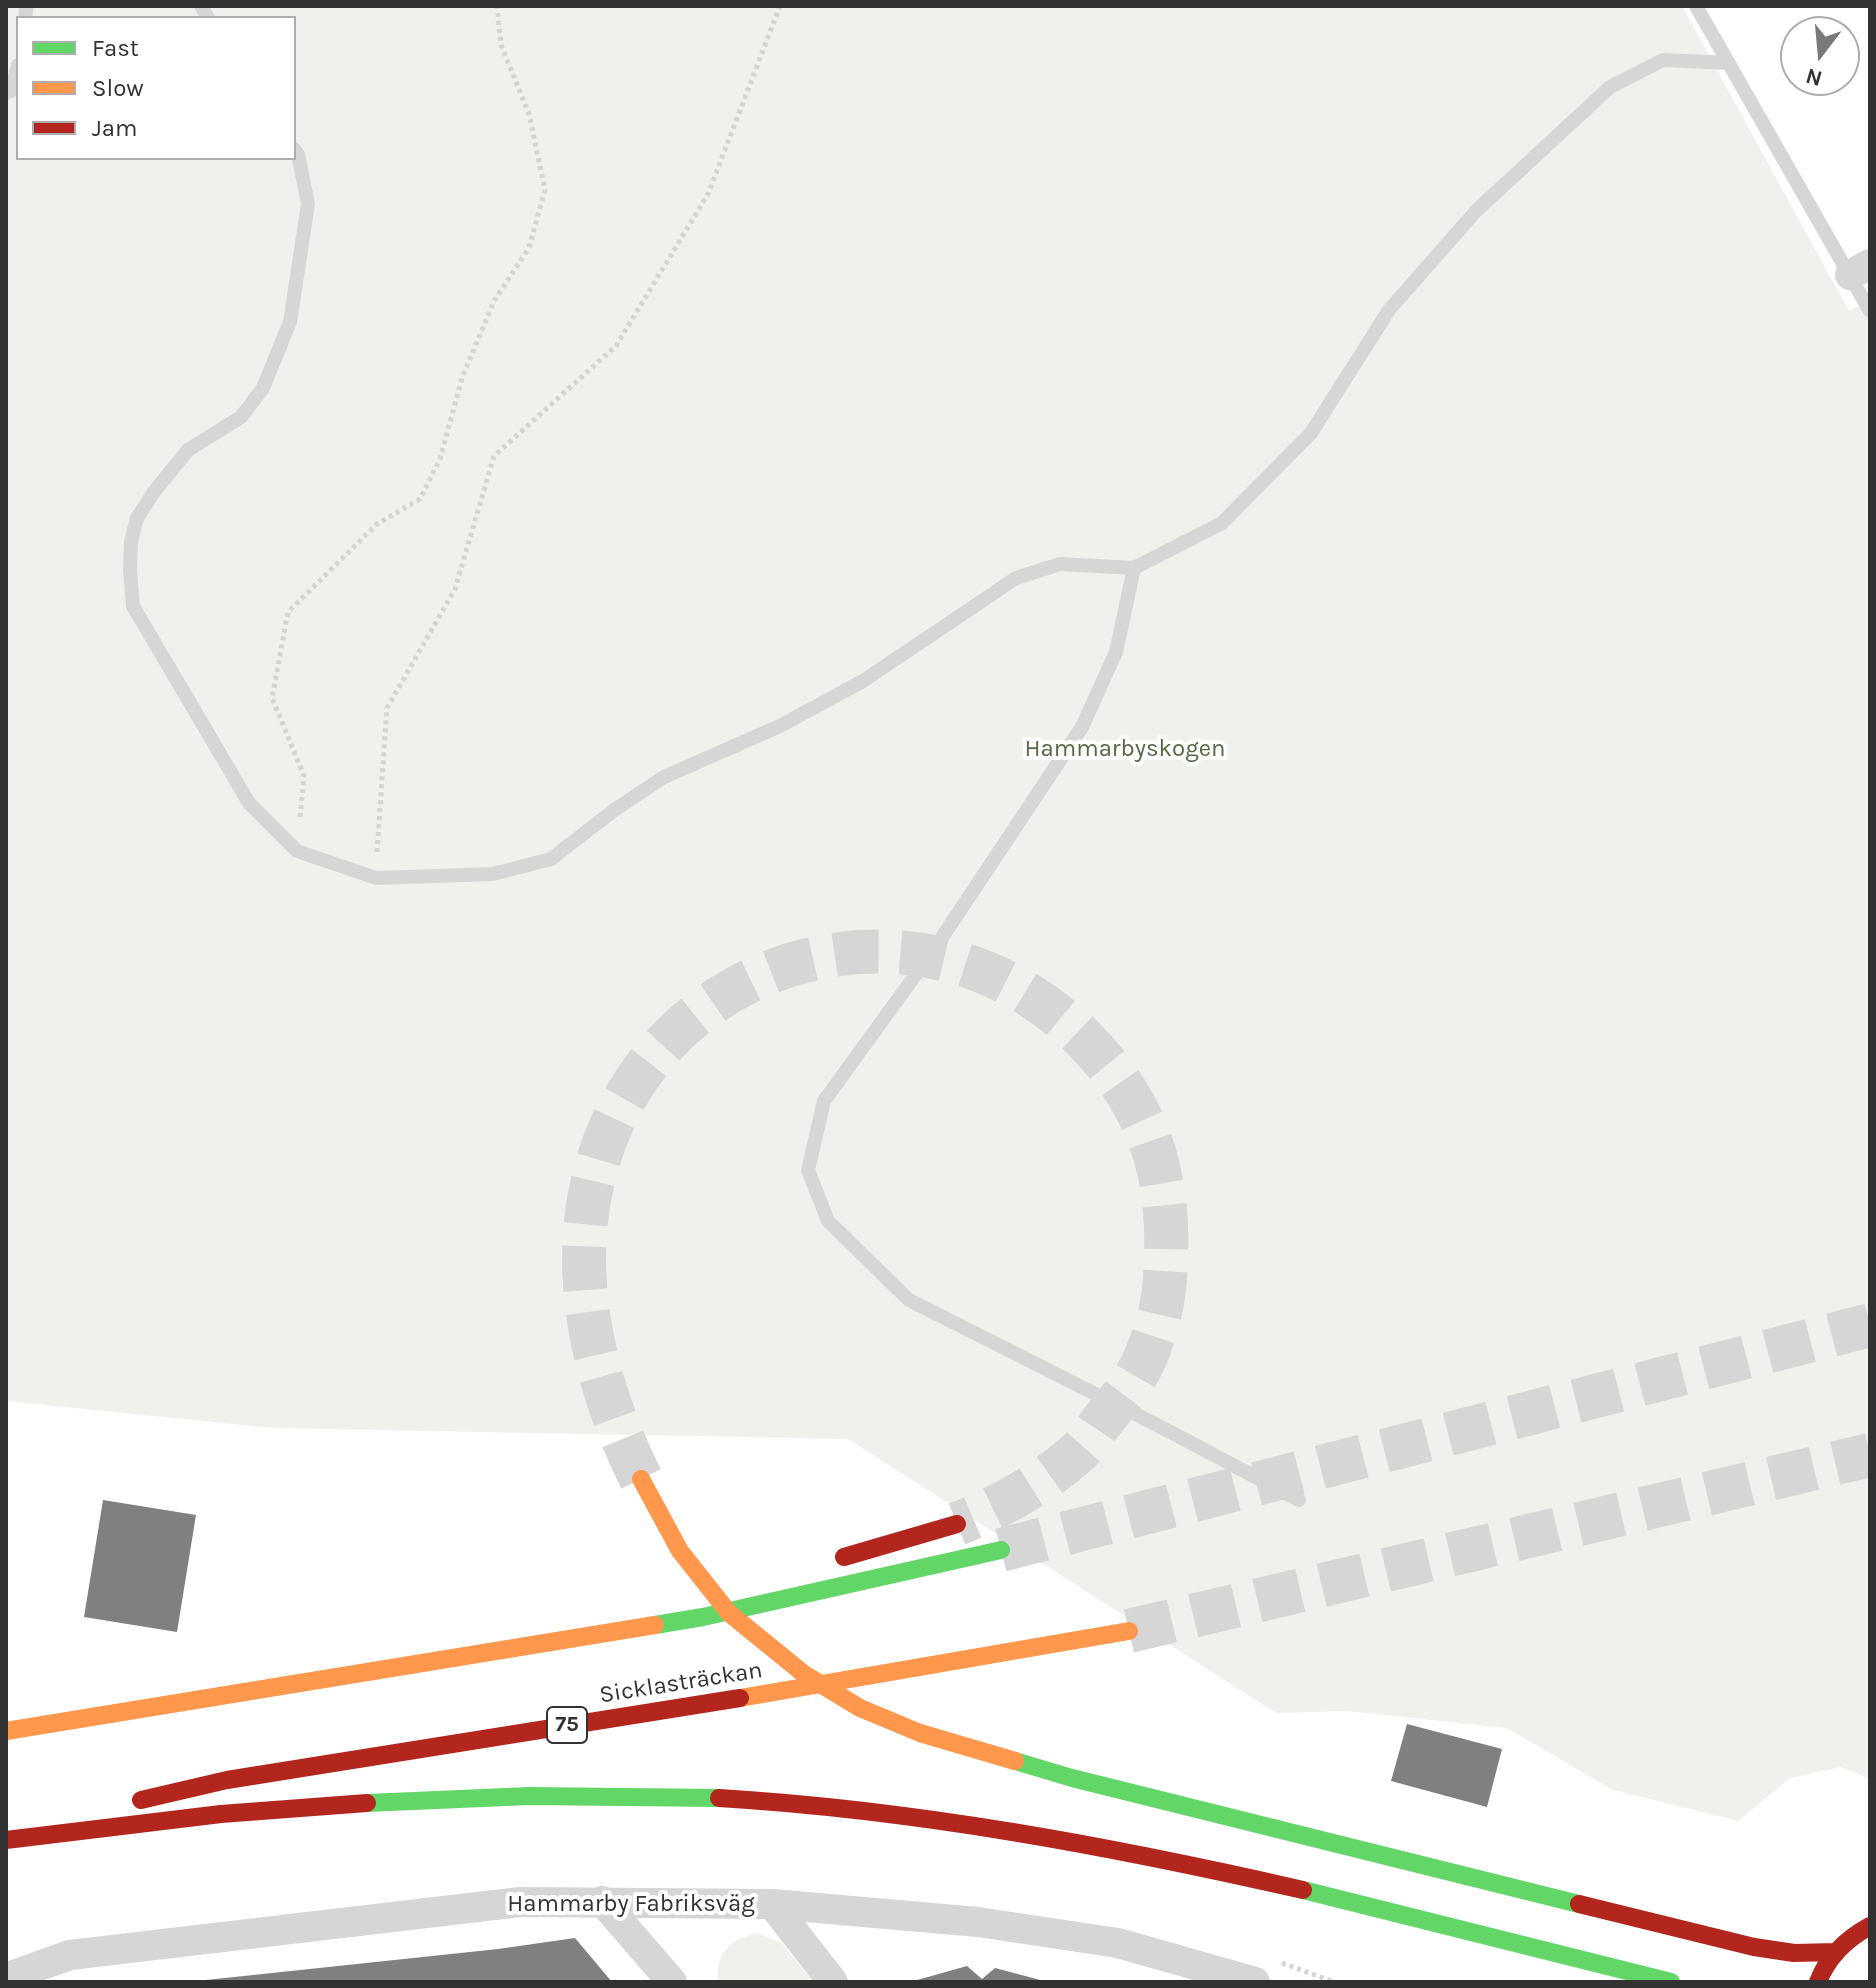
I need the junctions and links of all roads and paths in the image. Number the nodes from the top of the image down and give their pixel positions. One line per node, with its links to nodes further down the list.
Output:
1 (497, 6): 11 (path)
2 (780, 6): 12 (path)
3 (1696, 6): 4 (lane)
4 (1729, 63): 8 (lane); 10 (lane)
5 (16, 72): 6 (lane)
6 (6, 93)
7 (296, 152): 11 (lane)
8 (1860, 270): 9 (lane)
9 (1870, 311)
10 (1134, 568): 12 (lane); 14 (lane)
11 (297, 851): 12 (lane)
12 (376, 878)
13 (641, 1479): 31 (main road)
14 (1299, 1500)
15 (957, 1524): 17 (main road)
16 (1001, 1550): 22 (main road)
17 (831, 1559)
18 (721, 1582): 19 (main road)
19 (690, 1588)
20 (1129, 1631): 24 (main road, Sicklasträckan / 75)
21 (480, 1633): 22 (main road)
22 (399, 1667): 23 (main road)
23 (6, 1731)
24 (124, 1804)
25 (95, 1811): 26 (main road)
26 (6, 1831)
27 (6, 1840): 36 (main road)
28 (602, 1901): 29 (street, Hammarby Fabriksväg); 32 (street, Hammarby Fabriksväg); 33 (street)
29 (772, 1904): 34 (street); 35 (street, Hammarby Fabriksväg)
30 (1870, 1926): 31 (main road)
31 (1835, 1952): 37 (main road)
32 (9, 1982)
33 (672, 1982)
34 (833, 1982)
35 (1255, 1982)
36 (1671, 1982)
37 (1818, 1982)

